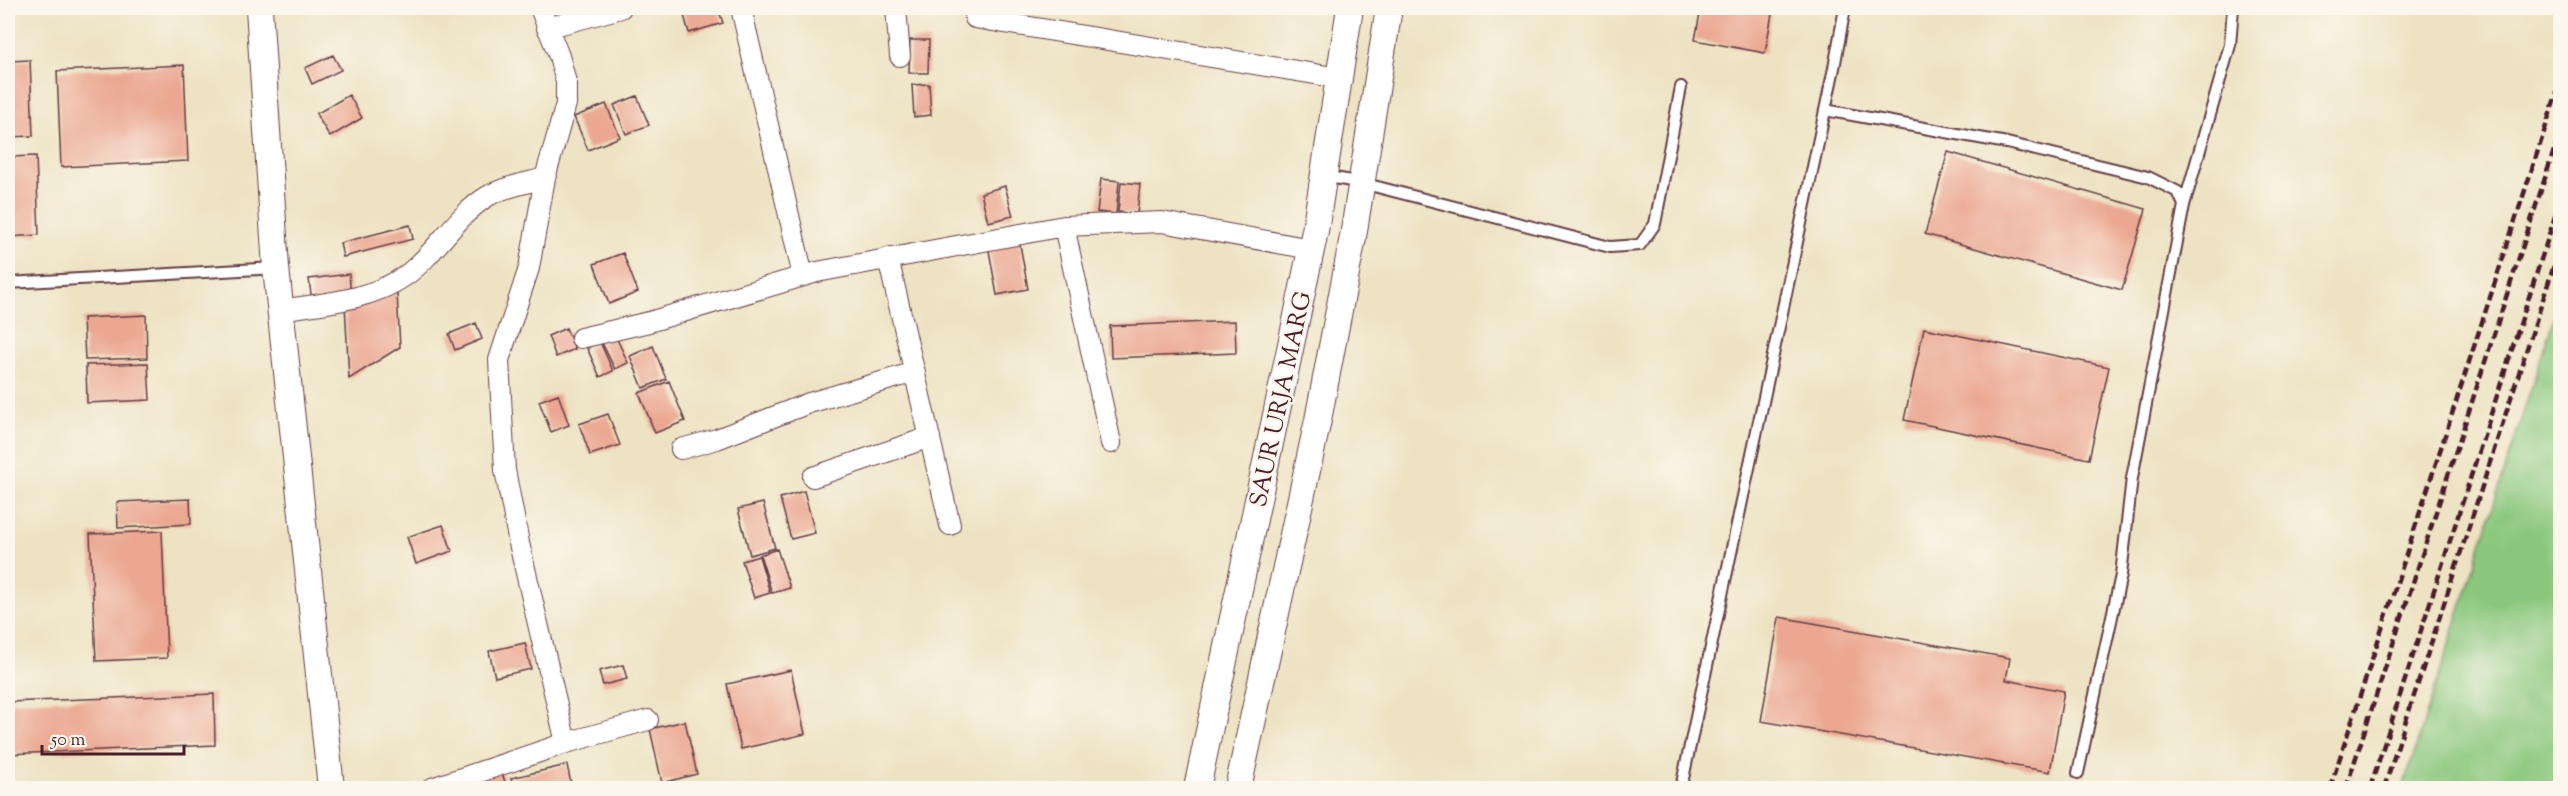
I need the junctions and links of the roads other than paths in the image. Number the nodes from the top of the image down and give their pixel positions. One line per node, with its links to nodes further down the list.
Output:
1 (259, 8): 23 (street)
2 (540, 8): 11 (street)
3 (621, 8): 11 (street)
4 (741, 8): 24 (street)
5 (896, 8): 12 (street)
6 (1350, 8): 13 (street, SAUR URJA MARG)
7 (1389, 8): 18 (street, SAUR URJA MARG)
8 (1845, 8): 15 (lane)
9 (2233, 8): 19 (lane)
10 (975, 18): 13 (street)
11 (547, 28): 17 (street)
12 (900, 56)
13 (1339, 78): 16 (street, SAUR URJA MARG)
14 (1681, 87): 18 (lane)
15 (1826, 110): 19 (lane); 43 (lane)
16 (1324, 176): 18 (lane); 21 (street, SAUR URJA MARG)
17 (545, 178): 26 (street); 37 (street)
18 (1362, 183): 34 (street, SAUR URJA MARG)
19 (2184, 205): 38 (lane)
20 (1064, 226): 21 (street); 22 (street); 30 (street)
21 (1311, 249): 33 (street, SAUR URJA MARG)
22 (888, 258): 24 (street); 28 (street)
23 (276, 268): 25 (lane); 26 (street)
24 (803, 276): 27 (street)
25 (8, 283)
26 (281, 310): 39 (street)
27 (581, 338)
28 (915, 372): 29 (street); 31 (street)
29 (930, 437): 32 (street); 35 (street)
30 (1111, 443)
31 (681, 449)
32 (813, 477)
33 (1260, 489): 34 (street); 41 (street, SAUR URJA MARG)
34 (1301, 495): 42 (street, SAUR URJA MARG)
35 (950, 525)
36 (648, 720): 37 (street)
37 (566, 743): 40 (street)
38 (2078, 773)
39 (331, 789)
40 (432, 789)
41 (1197, 789)
42 (1238, 789)
43 (1681, 789)

